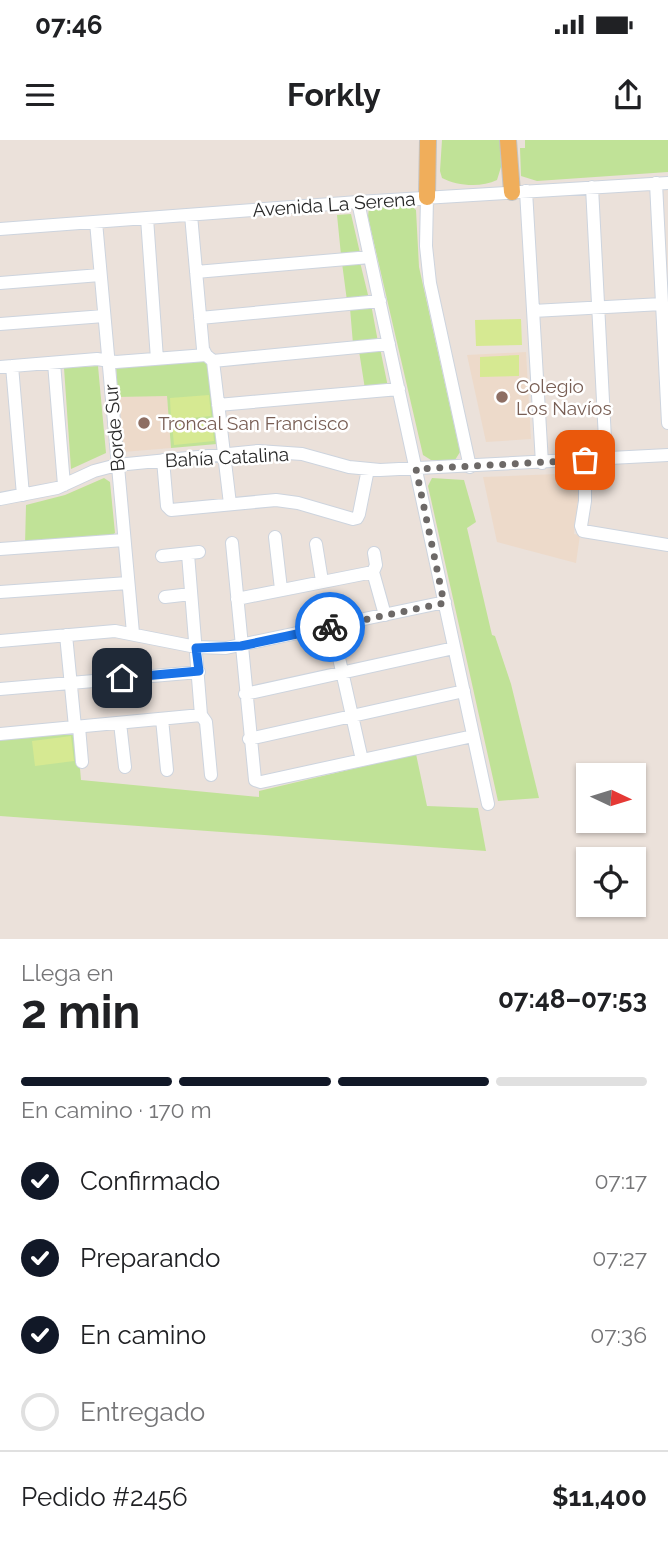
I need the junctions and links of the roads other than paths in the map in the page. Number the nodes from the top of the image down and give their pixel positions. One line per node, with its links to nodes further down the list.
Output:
1 (428, 140): 6 (main road)
2 (508, 140): 5 (main road)
3 (662, 183): 4 (street, Avenida La Serena); 17 (street)
4 (592, 187): 5 (street, Avenida La Serena); 18 (street)
5 (519, 191): 6 (street, Avenida La Serena); 19 (street)
6 (427, 197): 7 (street, Avenida La Serena); 40 (street)
7 (358, 202): 8 (street, Avenida La Serena); 12 (street)
8 (191, 215): 9 (street, Avenida La Serena); 13 (street)
9 (147, 218): 10 (street, Avenida La Serena); 26 (street)
10 (96, 222): 11 (street, Avenida La Serena); 14 (street, Borde Sur)
11 (0, 229)
12 (370, 257): 13 (street); 16 (street)
13 (196, 272): 21 (street)
14 (100, 275): 15 (street); 20 (street, Borde Sur)
15 (0, 283)
16 (380, 302): 21 (street); 24 (street)
17 (662, 304): 18 (street); 23 (street)
18 (598, 307): 19 (street); 35 (street)
19 (533, 311): 38 (street)
20 (104, 316): 22 (street); 27 (street, Borde Sur)
21 (200, 318): 25 (street)
22 (0, 324)
23 (666, 334): 32 (street)
24 (389, 344): 25 (street); 30 (street)
25 (209, 358): 26 (street); 31 (street)
26 (157, 359): 27 (street)
27 (108, 361): 28 (street); 39 (street, Borde Sur)
28 (54, 363): 29 (street); 43 (street)
29 (6, 367): 44 (street)
30 (398, 389): 31 (street); 41 (street)
31 (218, 405): 33 (street)
32 (668, 423)
33 (224, 455): 36 (street, Bahía Catalina); 42 (street, Bahía Catalina); 46 (street)
34 (668, 455): 35 (street, Bahía Catalina)
35 (606, 459): 37 (street, Bahía Catalina)
36 (163, 460): 39 (street, Bahía Catalina); 46 (street)
37 (585, 460): 38 (street, Bahía Catalina); 51 (street)
38 (542, 463): 40 (street, Bahía Catalina)
39 (117, 465): 43 (street, Bahía Catalina); 48 (street, Borde Sur)
40 (470, 467): 41 (street, Bahía Catalina)
41 (416, 469): 42 (street, Bahía Catalina); 63 (street)
42 (368, 470): 46 (street)
43 (64, 485): 44 (street, Bahía Catalina)
44 (23, 495): 45 (street, Bahía Catalina)
45 (0, 499)
46 (230, 504)
47 (275, 537): 58 (street)
48 (124, 541): 52 (street); 57 (street, Borde Sur)
49 (232, 543): 62 (street)
50 (316, 544): 56 (street)
51 (668, 545)
52 (0, 549)
53 (374, 552): 55 (street)
54 (162, 556): 60 (street)
55 (373, 572): 56 (street); 64 (street)
56 (322, 581): 58 (street)
57 (128, 583): 59 (street); 66 (street, Borde Sur)
58 (281, 589): 62 (street)
59 (0, 592)
60 (191, 594): 61 (street); 70 (street)
61 (165, 597)
62 (237, 599): 69 (street)
63 (444, 603): 64 (street); 71 (street)
64 (384, 615): 65 (street)
65 (332, 627): 69 (street); 73 (street)
66 (132, 634): 67 (street); 70 (street)
67 (66, 635): 68 (street); 74 (street)
68 (0, 642)
69 (241, 646): 70 (street); 77 (street)
70 (196, 648): 72 (street)
71 (454, 648): 73 (street); 76 (street)
72 (199, 671): 74 (street); 78 (street)
73 (342, 673): 77 (street); 79 (street)
74 (71, 683): 75 (street); 82 (street)
75 (0, 689)
76 (464, 691): 79 (street); 84 (street)
77 (245, 694): 85 (street)
78 (201, 715): 80 (street); 90 (street)
79 (352, 716): 85 (street); 86 (street)
80 (162, 719): 81 (street); 89 (street)
81 (120, 723): 82 (street); 88 (street)
82 (77, 727): 83 (street); 87 (street)
83 (0, 734)
84 (473, 736): 86 (street); 91 (street)
85 (249, 739): 86 (street)
86 (362, 760)
87 (82, 762)
88 (125, 767)
89 (167, 770)
90 (211, 775)
91 (488, 804)

